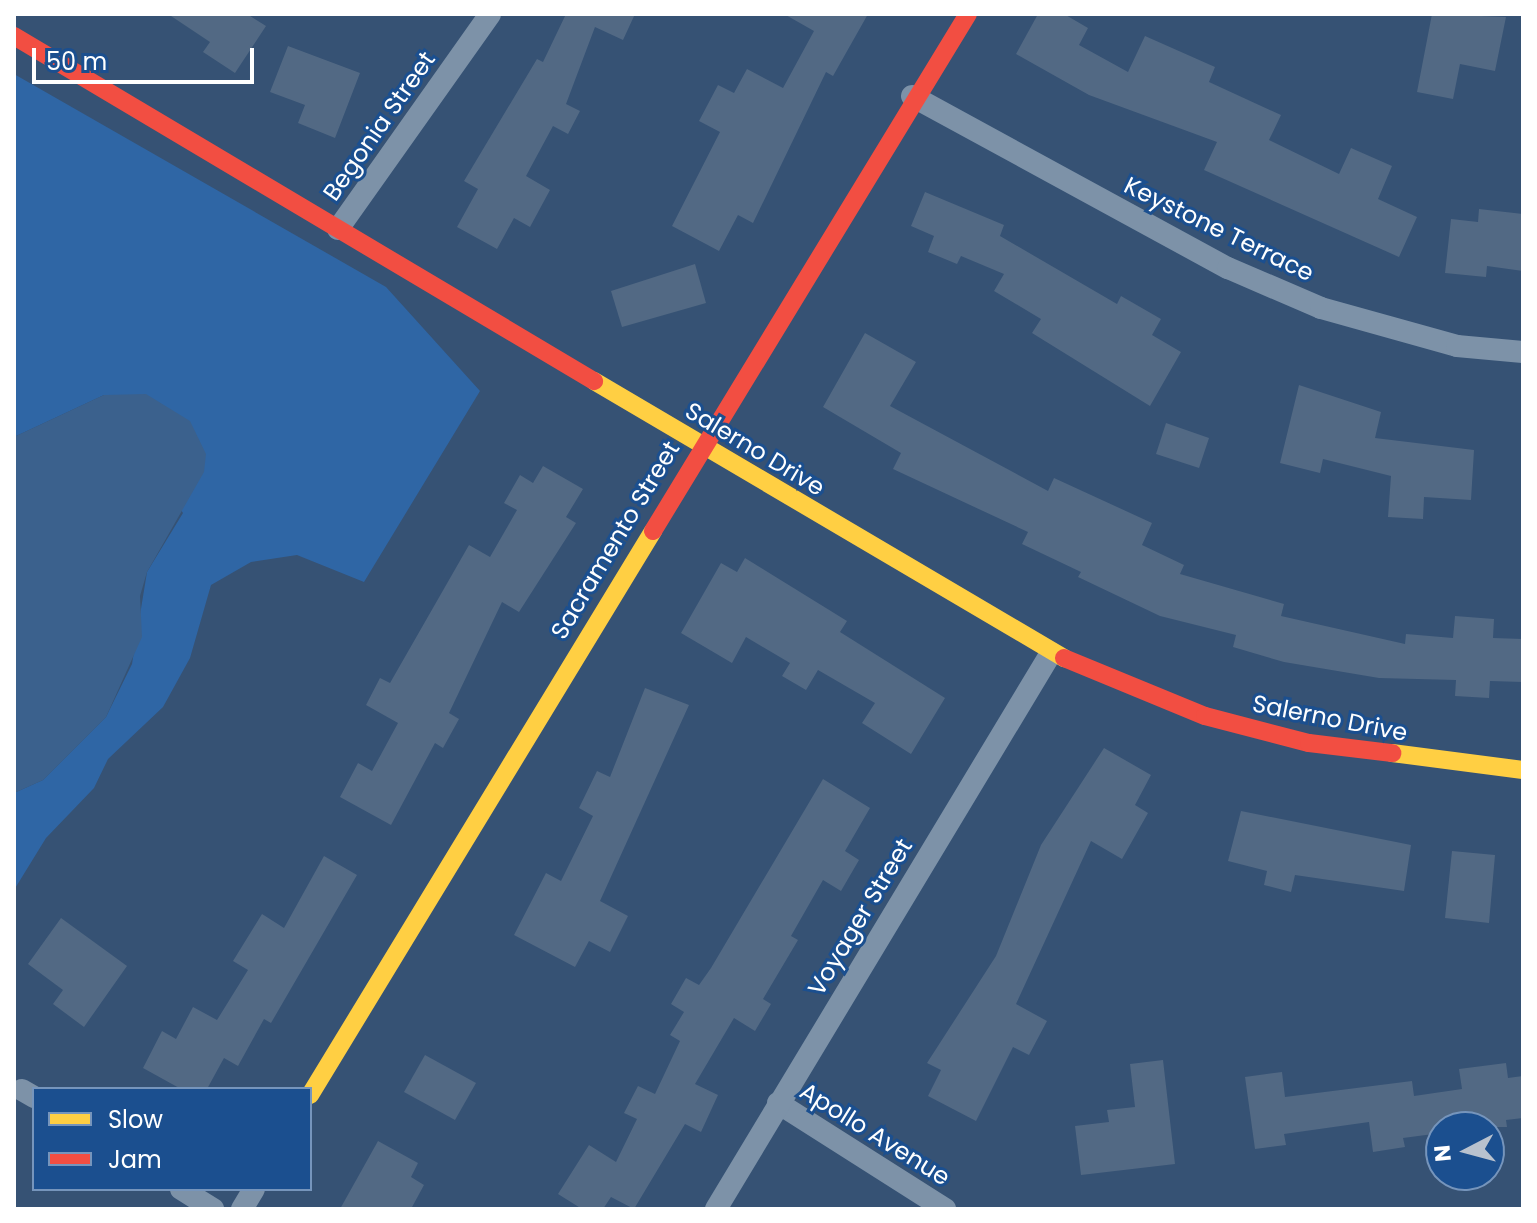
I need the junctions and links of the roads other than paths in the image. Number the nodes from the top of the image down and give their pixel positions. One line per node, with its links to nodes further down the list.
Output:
1 (490, 14): 5 (street, Begonia Street)
2 (968, 14): 4 (street, Sacramento Street)
3 (14, 36): 5 (street, Salerno Drive)
4 (912, 96): 6 (street, Keystone Terrace); 7 (street, Sacramento Street)
5 (338, 229): 7 (street, Salerno Drive)
6 (1523, 352)
7 (702, 445): 8 (street, Salerno Drive); 10 (street, Sacramento Street)
8 (1051, 653): 9 (street, Salerno Drive); 11 (street, Voyager Street)
9 (1523, 770)
10 (312, 1092)
11 (778, 1103): 16 (street, Voyager Street); 17 (street, Apollo Avenue)
12 (184, 1191): 14 (street)
13 (253, 1191): 15 (street)
14 (213, 1209)
15 (242, 1209)
16 (716, 1209)
17 (945, 1209)

